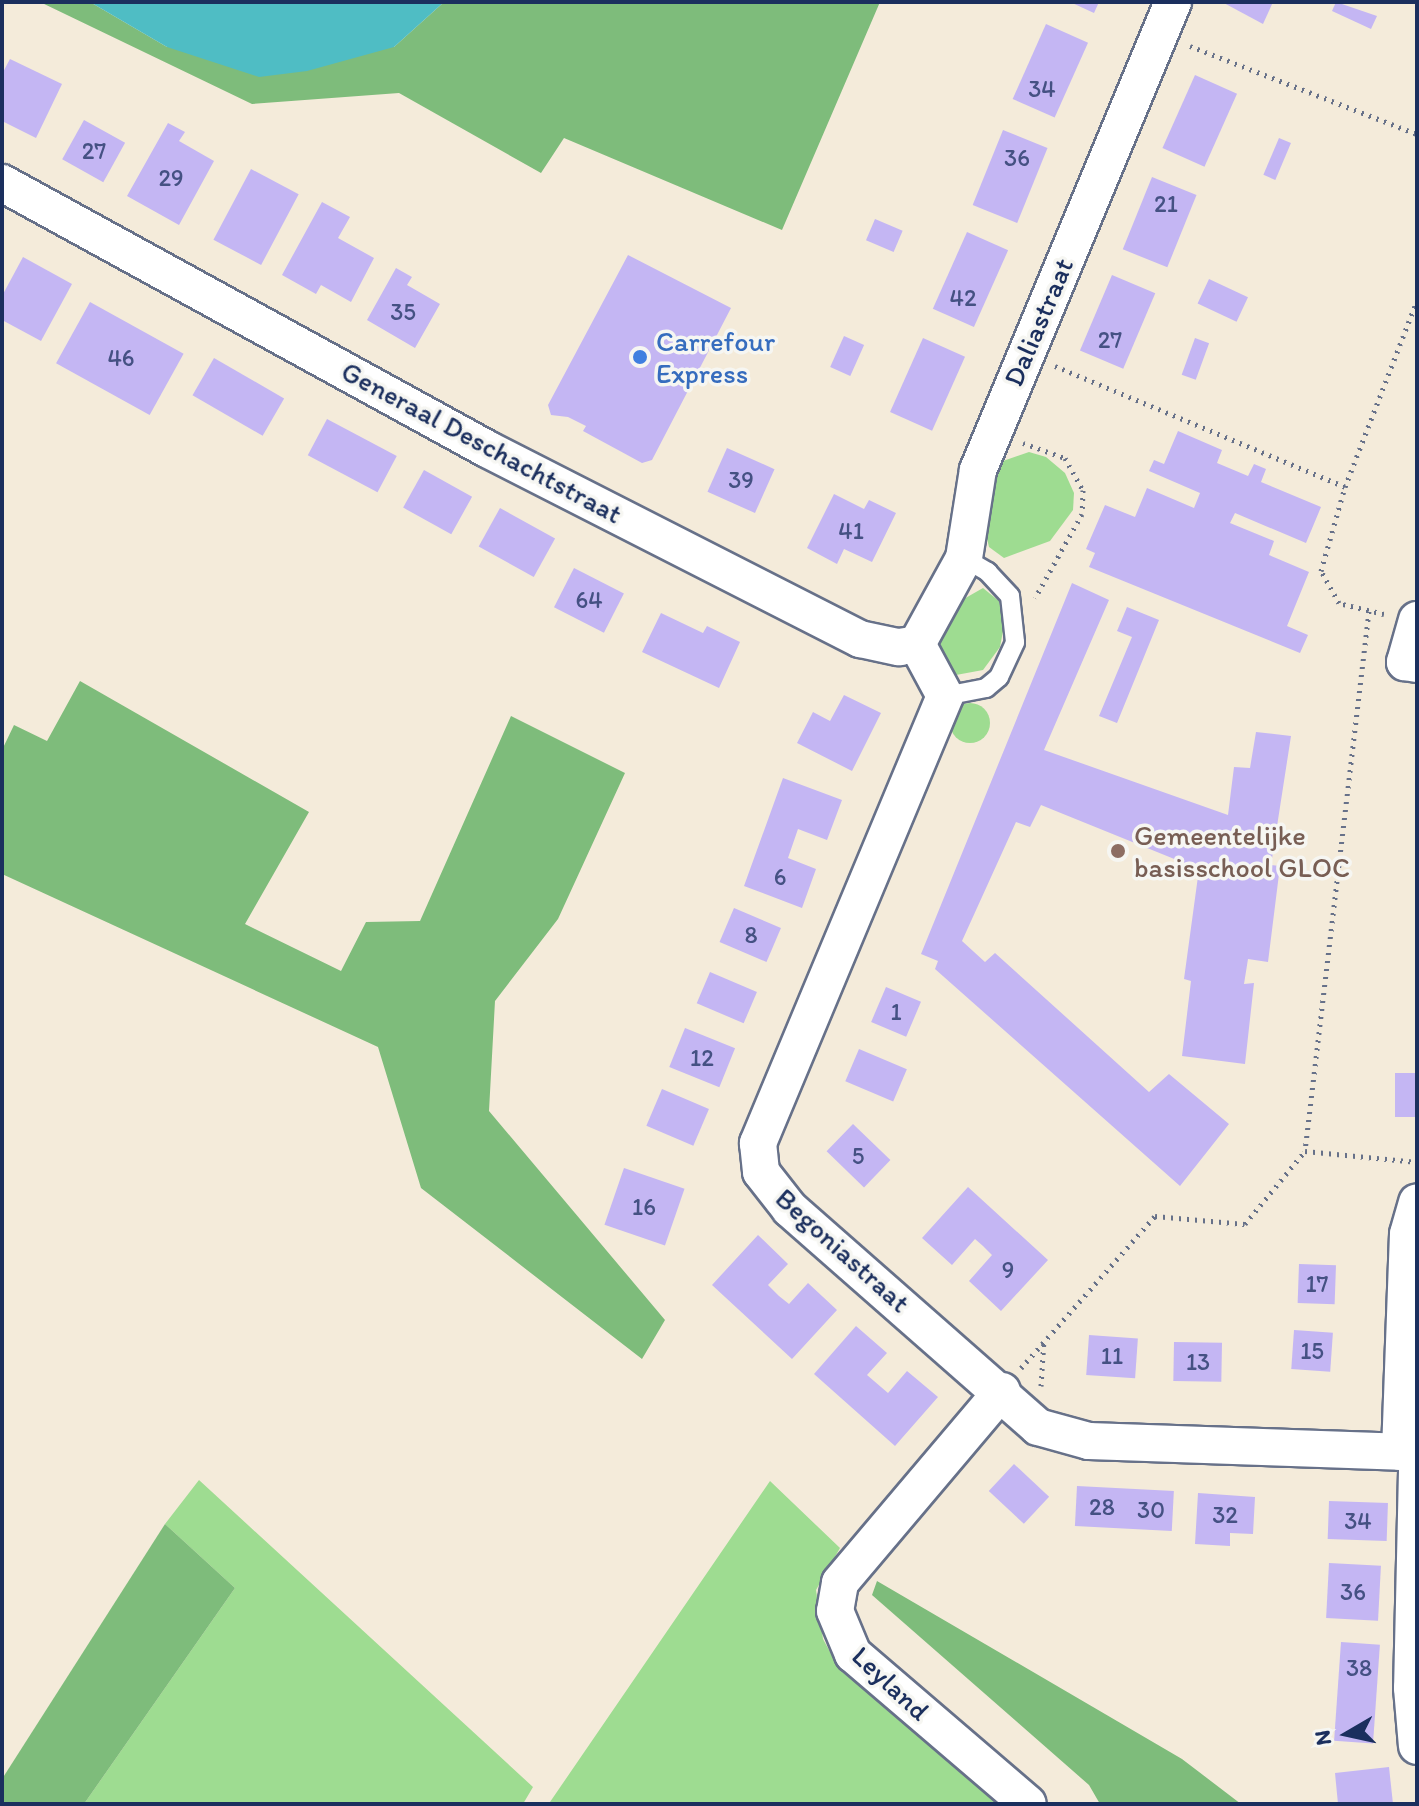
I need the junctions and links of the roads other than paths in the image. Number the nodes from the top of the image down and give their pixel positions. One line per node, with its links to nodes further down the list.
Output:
1 (1167, 18): 3 (street, Daliastraat)
2 (2, 183): 5 (street, Generaal Deschachtstraat)
3 (964, 558): 5 (street, Daliastraat); 7 (lane)
4 (1416, 620): 6 (street)
5 (917, 644): 7 (street)
6 (1417, 664)
7 (945, 696): 9 (street, Begoniastraat)
8 (1417, 1202): 10 (street)
9 (1002, 1391): 10 (street, Begoniastraat); 13 (street, Leyland)
10 (1411, 1463): 11 (street)
11 (1414, 1690): 12 (street)
12 (1417, 1746)
13 (1028, 1804)

